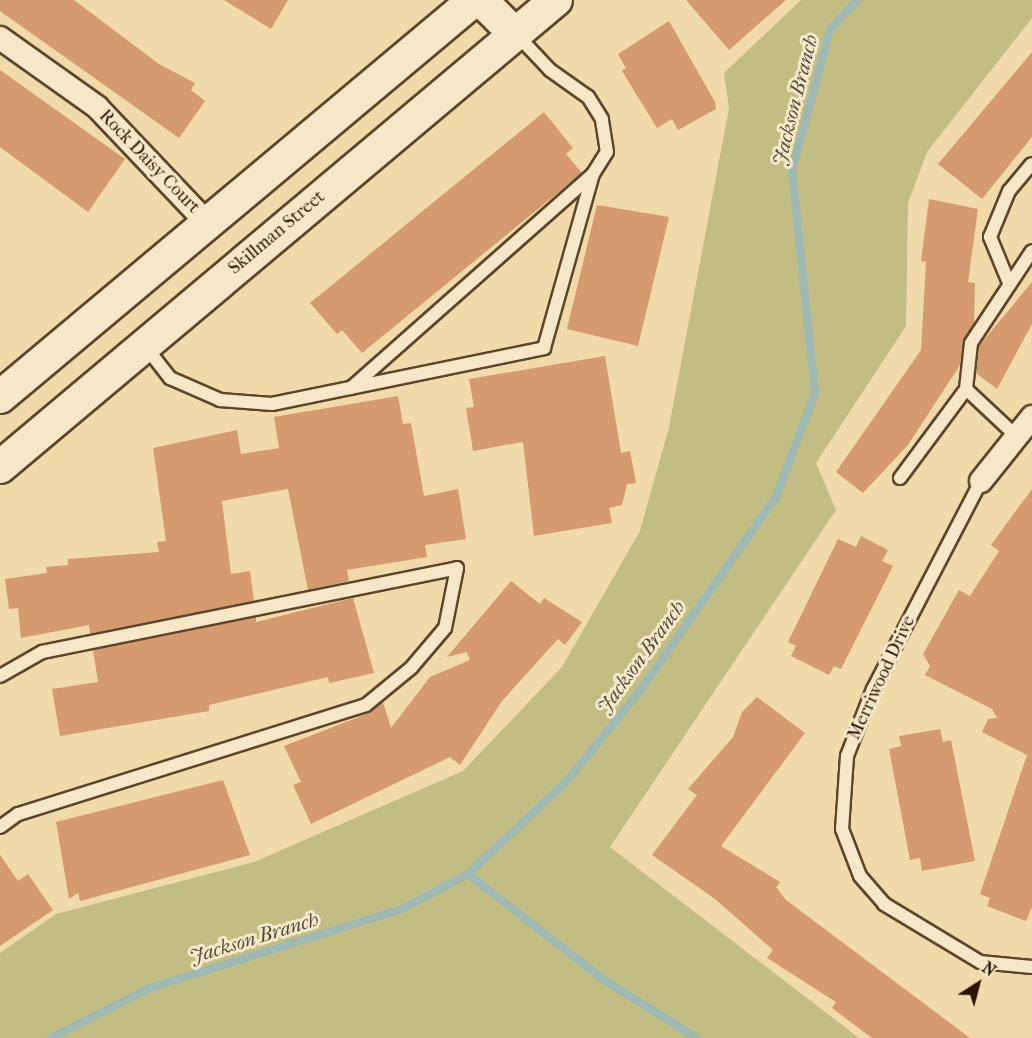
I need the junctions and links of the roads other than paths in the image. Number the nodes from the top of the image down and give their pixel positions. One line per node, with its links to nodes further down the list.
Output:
1 (474, 0): 8 (main road)
2 (481, 0): 4 (main road)
3 (556, 0): 4 (main road, Skillman Street)
4 (515, 34): 7 (lane); 11 (main road, Skillman Street)
5 (0, 38): 8 (street, Rock Daisy Court)
6 (1032, 164): 10 (lane)
7 (593, 174): 12 (lane); 12 (lane)
8 (208, 224): 14 (main road)
9 (1032, 251): 10 (lane)
10 (1009, 283): 13 (lane)
11 (144, 345): 12 (lane); 17 (main road, Skillman Street)
12 (351, 388)
13 (966, 389): 16 (lane); 18 (lane)
14 (0, 397)
15 (1032, 417): 16 (street, Merriwood Drive)
16 (1016, 436): 19 (street, Merriwood Drive)
17 (0, 467)
18 (900, 478)
19 (981, 481): 22 (lane, Merriwood Drive)
20 (0, 676): 21 (lane)
21 (0, 827)
22 (1032, 967)

